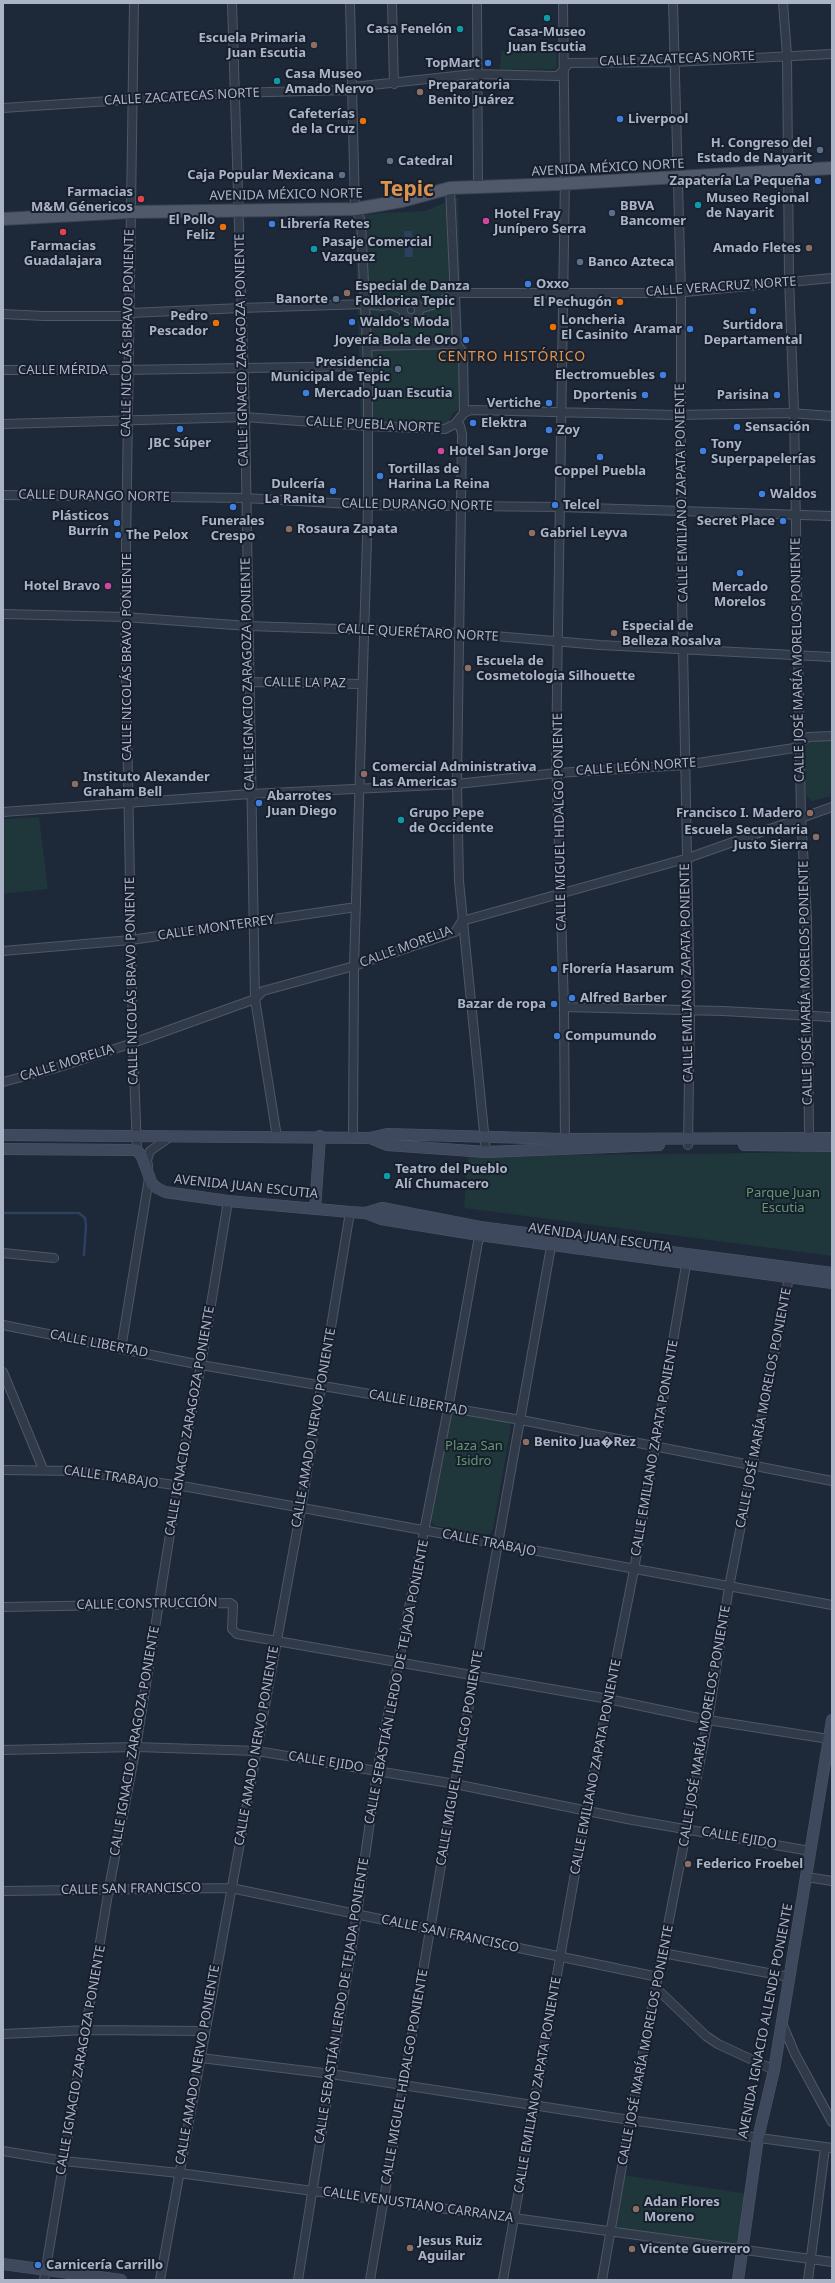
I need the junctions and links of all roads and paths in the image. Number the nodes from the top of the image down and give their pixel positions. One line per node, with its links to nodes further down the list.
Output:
1 (134, 3): 17 (street, CALLE NICOLÁS BRAVO PONIENTE)
2 (232, 3): 16 (street, CALLE IGNACIO ZARAGOZA PONIENTE)
3 (350, 3): 15 (street)
4 (392, 3): 14 (street)
5 (477, 3): 13 (street)
6 (563, 3): 12 (street, CALLE MIGUEL HIDALGO PONIENTE)
7 (673, 3): 11 (street, CALLE EMILIANO ZAPATA PONIENTE)
8 (784, 3): 10 (street, CALLE JOSÉ MARÍA MORELOS PONIENTE)
9 (832, 54): 10 (street, CALLE ZACATECAS NORTE)
10 (787, 55): 11 (street, CALLE ZACATECAS NORTE); 20 (street, CALLE JOSÉ MARÍA MORELOS PONIENTE)
11 (675, 62): 12 (street, CALLE ZACATECAS NORTE); 21 (street, CALLE EMILIANO ZAPATA PONIENTE)
12 (564, 67): 13 (street, CALLE ZACATECAS NORTE); 22 (street, CALLE MIGUEL HIDALGO PONIENTE)
13 (478, 74): 14 (street, CALLE ZACATECAS NORTE); 24 (street)
14 (394, 84): 15 (street, CALLE ZACATECAS NORTE)
15 (353, 87): 16 (street, CALLE ZACATECAS NORTE); 25 (street)
16 (236, 93): 17 (street, CALLE ZACATECAS NORTE); 26 (street, CALLE IGNACIO ZARAGOZA PONIENTE)
17 (132, 99): 18 (street, CALLE ZACATECAS NORTE); 27 (street, CALLE NICOLÁS BRAVO PONIENTE)
18 (3, 108)
19 (832, 168): 20 (main road, AVENIDA MÉXICO NORTE)
20 (787, 172): 21 (main road, AVENIDA MÉXICO NORTE); 30 (street, CALLE JOSÉ MARÍA MORELOS PONIENTE)
21 (678, 178): 22 (main road, AVENIDA MÉXICO NORTE); 31 (street, CALLE EMILIANO ZAPATA PONIENTE)
22 (565, 184): 24 (main road, AVENIDA MÉXICO NORTE); 33 (street, CALLE MIGUEL HIDALGO PONIENTE)
23 (450, 188): 24 (main road, AVENIDA MÉXICO NORTE); 25 (main road, AVENIDA MÉXICO NORTE); 32 (street)
24 (478, 188)
25 (355, 209): 26 (main road, AVENIDA MÉXICO NORTE); 34 (street)
26 (238, 210): 27 (main road, AVENIDA MÉXICO NORTE); 35 (street, CALLE IGNACIO ZARAGOZA PONIENTE)
27 (130, 212): 28 (main road, AVENIDA MÉXICO NORTE); 37 (street, CALLE NICOLÁS BRAVO PONIENTE)
28 (3, 219)
29 (832, 278): 30 (street, CALLE VERACRUZ NORTE)
30 (789, 282): 31 (street, CALLE VERACRUZ NORTE); 47 (street, CALLE JOSÉ MARÍA MORELOS PONIENTE)
31 (681, 292): 33 (street, CALLE VERACRUZ NORTE); 46 (street, CALLE EMILIANO ZAPATA PONIENTE)
32 (455, 293): 33 (street, CALLE VERACRUZ NORTE); 34 (street); 38 (street)
33 (563, 293): 45 (street, CALLE MIGUEL HIDALGO PONIENTE)
34 (366, 304): 35 (street); 39 (street)
35 (241, 308): 37 (street); 41 (street, CALLE IGNACIO ZARAGOZA PONIENTE)
36 (3, 314): 37 (street)
37 (128, 315): 43 (street, CALLE NICOLÁS BRAVO PONIENTE)
38 (457, 344): 39 (street); 44 (street)
39 (367, 346): 40 (street)
40 (368, 366): 41 (street, CALLE MÉRIDA); 53 (street)
41 (244, 369): 43 (street, CALLE MÉRIDA); 49 (street, CALLE IGNACIO ZARAGOZA PONIENTE)
42 (3, 370): 43 (street, CALLE MÉRIDA)
43 (127, 370): 50 (street, CALLE NICOLÁS BRAVO PONIENTE)
44 (464, 413): 45 (street); 52 (street, CALLE PUEBLA NORTE)
45 (562, 413): 46 (street); 59 (street, CALLE MIGUEL HIDALGO PONIENTE)
46 (680, 414): 47 (street); 60 (street, CALLE EMILIANO ZAPATA PONIENTE)
47 (794, 414): 48 (street); 61 (street, CALLE JOSÉ MARÍA MORELOS PONIENTE)
48 (832, 416)
49 (245, 417): 50 (street, CALLE PUEBLA NORTE); 53 (street, CALLE PUEBLA NORTE); 56 (street, CALLE IGNACIO ZARAGOZA PONIENTE)
50 (127, 421): 51 (street, CALLE PUEBLA NORTE); 55 (street, CALLE NICOLÁS BRAVO PONIENTE)
51 (3, 424)
52 (455, 424): 53 (street, CALLE PUEBLA NORTE); 58 (street)
53 (367, 426): 57 (street)
54 (3, 495): 55 (street, CALLE DURANGO NORTE)
55 (127, 496): 56 (street, CALLE DURANGO NORTE); 64 (street, CALLE NICOLÁS BRAVO PONIENTE)
56 (245, 498): 57 (street, CALLE DURANGO NORTE); 65 (street, CALLE IGNACIO ZARAGOZA PONIENTE)
57 (368, 505): 58 (street, CALLE DURANGO NORTE); 66 (street)
58 (462, 506): 59 (street, CALLE DURANGO NORTE); 67 (street)
59 (559, 507): 60 (street, CALLE DURANGO NORTE); 68 (street, CALLE MIGUEL HIDALGO PONIENTE)
60 (681, 511): 61 (street, CALLE DURANGO NORTE); 69 (street, CALLE EMILIANO ZAPATA PONIENTE)
61 (796, 514): 62 (street, CALLE DURANGO NORTE); 70 (street, CALLE JOSÉ MARÍA MORELOS PONIENTE)
62 (832, 516)
63 (3, 614): 64 (street, CALLE QUERÉTARO NORTE)
64 (125, 617): 65 (street, CALLE QUERÉTARO NORTE); 81 (street, CALLE NICOLÁS BRAVO PONIENTE)
65 (248, 626): 66 (street, CALLE QUERÉTARO NORTE); 72 (street, CALLE IGNACIO ZARAGOZA PONIENTE)
66 (364, 630): 67 (street, CALLE QUERÉTARO NORTE); 73 (street)
67 (460, 634): 68 (street, CALLE QUERÉTARO NORTE); 78 (street)
68 (559, 642): 69 (street, CALLE QUERÉTARO NORTE); 77 (street, CALLE MIGUEL HIDALGO PONIENTE)
69 (684, 649): 70 (street, CALLE QUERÉTARO NORTE); 76 (street, CALLE EMILIANO ZAPATA PONIENTE)
70 (798, 656): 71 (street, CALLE QUERÉTARO NORTE); 75 (street, CALLE JOSÉ MARÍA MORELOS PONIENTE)
71 (832, 657)
72 (249, 682): 73 (street, CALLE LA PAZ); 80 (street, CALLE IGNACIO ZARAGOZA PONIENTE)
73 (362, 684): 79 (street)
74 (832, 736): 75 (street, CALLE LEÓN NORTE)
75 (801, 743): 76 (street, CALLE LEÓN NORTE); 84 (street, CALLE JOSÉ MARÍA MORELOS PONIENTE)
76 (685, 765): 77 (street, CALLE LEÓN NORTE); 85 (street, CALLE EMILIANO ZAPATA PONIENTE)
77 (557, 773): 78 (street, CALLE LEÓN NORTE); 86 (street, CALLE MIGUEL HIDALGO PONIENTE)
78 (457, 784): 79 (street, CALLE LEÓN NORTE); 88 (street)
79 (360, 788): 80 (street, CALLE LEÓN NORTE); 87 (street)
80 (250, 794): 81 (street, CALLE LEÓN NORTE); 89 (street, CALLE IGNACIO ZARAGOZA PONIENTE)
81 (128, 805): 83 (street, CALLE LEÓN NORTE); 90 (street, CALLE NICOLÁS BRAVO PONIENTE)
82 (832, 807): 84 (street, CALLE MORELIA)
83 (3, 812)
84 (801, 818): 85 (street, CALLE MORELIA); 96 (street, CALLE JOSÉ MARÍA MORELOS PONIENTE)
85 (685, 859): 86 (street, CALLE MORELIA); 95 (street, CALLE EMILIANO ZAPATA PONIENTE)
86 (561, 894): 88 (street, CALLE MORELIA); 94 (street, CALLE MIGUEL HIDALGO PONIENTE)
87 (356, 907): 89 (street, CALLE MONTERREY); 92 (street)
88 (462, 921): 92 (street, CALLE MORELIA); 106 (street)
89 (253, 924): 90 (street, CALLE MONTERREY); 93 (street, CALLE IGNACIO ZARAGOZA PONIENTE)
90 (131, 940): 91 (street, CALLE MONTERREY); 98 (street, CALLE NICOLÁS BRAVO PONIENTE)
91 (3, 951)
92 (354, 966): 93 (street, CALLE MORELIA); 105 (street)
93 (255, 999): 98 (street, CALLE MORELIA); 104 (street, CALLE IGNACIO ZARAGOZA PONIENTE)
94 (564, 1007): 95 (street); 111 (street, CALLE MIGUEL HIDALGO PONIENTE)
95 (690, 1010): 96 (street); 109 (street, CALLE EMILIANO ZAPATA PONIENTE)
96 (808, 1016): 97 (street); 110 (street, CALLE JOSÉ MARÍA MORELOS PONIENTE)
97 (832, 1017)
98 (133, 1043): 99 (street, CALLE MORELIA); 102 (street, CALLE NICOLÁS BRAVO PONIENTE)
99 (3, 1082)
100 (3, 1135): 102 (main road)
101 (320, 1136): 104 (main road); 105 (main road); 118 (main road)
102 (137, 1137): 103 (main road); 114 (street, CALLE NICOLÁS BRAVO PONIENTE)
103 (171, 1137): 104 (main road); 116 (street)
104 (277, 1137)
105 (353, 1137): 107 (main road)
106 (483, 1137): 107 (main road); 111 (main road); 115 (street)
107 (370, 1138): 115 (main road)
108 (832, 1138): 110 (main road)
109 (688, 1141): 110 (main road); 111 (main road)
110 (806, 1142): 112 (main road)
111 (565, 1143): 115 (main road)
112 (832, 1146)
113 (3, 1149): 114 (main road)
114 (137, 1150): 116 (main road, AVENIDA JUAN ESCUTIA)
115 (486, 1152)
116 (150, 1176): 117 (main road, AVENIDA JUAN ESCUTIA); 129 (street)
117 (228, 1202): 118 (main road, AVENIDA JUAN ESCUTIA); 130 (street, CALLE IGNACIO ZARAGOZA PONIENTE)
118 (315, 1209): 119 (main road, AVENIDA JUAN ESCUTIA)
119 (350, 1212): 120 (main road, AVENIDA JUAN ESCUTIA); 132 (street, CALLE AMADO NERVO PONIENTE)
120 (479, 1231): 121 (main road, AVENIDA JUAN ESCUTIA); 133 (street, CALLE SEBASTIÁN LERDO DE TEJADA PONIENTE)
121 (552, 1241): 124 (main road, AVENIDA JUAN ESCUTIA); 134 (street, CALLE MIGUEL HIDALGO PONIENTE)
122 (3, 1253): 123 (street)
123 (54, 1258)
124 (687, 1258): 125 (main road, AVENIDA JUAN ESCUTIA); 135 (street, CALLE EMILIANO ZAPATA PONIENTE)
125 (790, 1272): 126 (main road, AVENIDA JUAN ESCUTIA); 127 (main road, AVENIDA JUAN ESCUTIA); 136 (street, CALLE JOSÉ MARÍA MORELOS PONIENTE)
126 (832, 1272)
127 (832, 1283)
128 (3, 1325): 129 (street, CALLE LIBERTAD)
129 (121, 1349): 130 (street, CALLE LIBERTAD)
130 (201, 1365): 132 (street, CALLE LIBERTAD); 145 (street, CALLE IGNACIO ZARAGOZA PONIENTE, bridge)
131 (3, 1372): 137 (street)
132 (322, 1386): 133 (street, CALLE LIBERTAD); 140 (street, CALLE AMADO NERVO PONIENTE)
133 (448, 1409): 134 (street, CALLE LIBERTAD); 141 (street, CALLE SEBASTIÁN LERDO DE TEJADA PONIENTE)
134 (521, 1420): 135 (street, CALLE LIBERTAD); 142 (street, CALLE MIGUEL HIDALGO PONIENTE)
135 (655, 1447): 136 (street, CALLE LIBERTAD); 143 (street, CALLE EMILIANO ZAPATA PONIENTE)
136 (752, 1466): 139 (street, CALLE LIBERTAD); 144 (street, CALLE JOSÉ MARÍA MORELOS PONIENTE)
137 (43, 1469): 138 (street, CALLE TRABAJO); 140 (street, CALLE TRABAJO)
138 (3, 1470)
139 (832, 1481)
140 (301, 1509): 141 (street, CALLE TRABAJO); 148 (street, CALLE AMADO NERVO PONIENTE)
141 (425, 1531): 142 (street, CALLE TRABAJO); 149 (street, CALLE SEBASTIÁN LERDO DE TEJADA PONIENTE)
142 (498, 1545): 143 (street, CALLE TRABAJO); 150 (street, CALLE MIGUEL HIDALGO PONIENTE)
143 (634, 1570): 144 (street, CALLE TRABAJO); 151 (street, CALLE EMILIANO ZAPATA PONIENTE)
144 (730, 1588): 146 (street, CALLE TRABAJO); 152 (street, CALLE JOSÉ MARÍA MORELOS PONIENTE)
145 (158, 1603): 147 (street, CALLE CONSTRUCCIÓN); 148 (street, CALLE CONSTRUCCIÓN); 155 (street, CALLE IGNACIO ZARAGOZA PONIENTE)
146 (832, 1605)
147 (3, 1606)
148 (277, 1641): 149 (street, CALLE CONSTRUCCIÓN); 157 (street, CALLE AMADO NERVO PONIENTE)
149 (399, 1662): 150 (street, CALLE CONSTRUCCIÓN); 159 (street, CALLE SEBASTIÁN LERDO DE TEJADA PONIENTE)
150 (474, 1675): 151 (street, CALLE CONSTRUCCIÓN); 160 (street, CALLE MIGUEL HIDALGO PONIENTE)
151 (608, 1699): 152 (street, CALLE CONSTRUCCIÓN); 161 (street, CALLE EMILIANO ZAPATA PONIENTE)
152 (708, 1720): 154 (street, CALLE CONSTRUCCIÓN); 162 (street, CALLE JOSÉ MARÍA MORELOS PONIENTE)
153 (832, 1720): 154 (main road, AVENIDA IGNACIO ALLENDE PONIENTE)
154 (829, 1739): 158 (main road, AVENIDA IGNACIO ALLENDE PONIENTE)
155 (136, 1747): 156 (street, CALLE EJIDO); 157 (street, CALLE EJIDO); 166 (street, CALLE IGNACIO ZARAGOZA PONIENTE)
156 (3, 1750)
157 (257, 1751): 159 (street, CALLE EJIDO); 167 (street, CALLE AMADO NERVO PONIENTE)
158 (829, 1757): 163 (main road, AVENIDA IGNACIO ALLENDE PONIENTE)
159 (377, 1771): 160 (street, CALLE EJIDO); 169 (street, CALLE SEBASTIÁN LERDO DE TEJADA PONIENTE)
160 (455, 1784): 161 (street, CALLE EJIDO); 170 (street, CALLE MIGUEL HIDALGO PONIENTE)
161 (586, 1811): 162 (street, CALLE EJIDO); 172 (street, CALLE EMILIANO ZAPATA PONIENTE)
162 (686, 1828): 163 (street, CALLE EJIDO); 171 (street, CALLE JOSÉ MARÍA MORELOS PONIENTE)
163 (810, 1851): 164 (main road, AVENIDA IGNACIO ALLENDE PONIENTE)
164 (807, 1876): 165 (street); 174 (main road, AVENIDA IGNACIO ALLENDE PONIENTE)
165 (832, 1882)
166 (109, 1888): 167 (street, CALLE SAN FRANCISCO); 168 (street, CALLE SAN FRANCISCO); 177 (street, CALLE IGNACIO ZARAGOZA PONIENTE)
167 (231, 1888): 169 (street, CALLE SAN FRANCISCO); 178 (street, CALLE AMADO NERVO PONIENTE)
168 (3, 1891)
169 (356, 1914): 170 (street, CALLE SAN FRANCISCO); 182 (street, CALLE SEBASTIÁN LERDO DE TEJADA PONIENTE)
170 (431, 1930): 172 (street, CALLE SAN FRANCISCO); 183 (street, CALLE MIGUEL HIDALGO PONIENTE)
171 (663, 1953): 173 (street, CALLE JOSÉ MARÍA MORELOS PONIENTE); 174 (street)
172 (561, 1957): 173 (street, CALLE SAN FRANCISCO); 184 (street, CALLE EMILIANO ZAPATA PONIENTE)
173 (658, 1977): 175 (street, CALLE JOSÉ MARÍA MORELOS PONIENTE)
174 (789, 1977): 176 (main road, AVENIDA IGNACIO ALLENDE PONIENTE)
175 (656, 1988): 181 (street); 185 (street, CALLE JOSÉ MARÍA MORELOS PONIENTE)
176 (782, 2023): 181 (main road, AVENIDA IGNACIO ALLENDE PONIENTE); 186 (street)
177 (87, 2030): 178 (street); 179 (street); 190 (street, CALLE IGNACIO ZARAGOZA PONIENTE)
178 (205, 2031): 180 (street, CALLE AMADO NERVO PONIENTE)
179 (3, 2034)
180 (201, 2058): 182 (street); 191 (street, CALLE AMADO NERVO PONIENTE)
181 (774, 2070): 187 (main road, AVENIDA IGNACIO ALLENDE PONIENTE)
182 (331, 2074): 183 (street); 192 (street, CALLE SEBASTIÁN LERDO DE TEJADA PONIENTE)
183 (403, 2085): 184 (street); 193 (street, CALLE MIGUEL HIDALGO PONIENTE)
184 (534, 2104): 185 (street); 194 (street, CALLE EMILIANO ZAPATA PONIENTE)
185 (630, 2120): 187 (street); 195 (street, CALLE JOSÉ MARÍA MORELOS PONIENTE)
186 (832, 2122)
187 (758, 2138): 188 (street); 196 (main road, AVENIDA IGNACIO ALLENDE PONIENTE)
188 (829, 2148): 197 (street)
189 (3, 2151): 190 (street, CALLE VENUSTIANO CARRANZA)
190 (64, 2161): 191 (street, CALLE VENUSTIANO CARRANZA); 200 (street, CALLE IGNACIO ZARAGOZA PONIENTE)
191 (179, 2173): 192 (street, CALLE VENUSTIANO CARRANZA); 202 (street, CALLE AMADO NERVO PONIENTE)
192 (312, 2191): 193 (street, CALLE VENUSTIANO CARRANZA); 203 (street, CALLE SEBASTIÁN LERDO DE TEJADA PONIENTE)
193 (383, 2200): 194 (street, CALLE VENUSTIANO CARRANZA); 204 (street, CALLE MIGUEL HIDALGO PONIENTE)
194 (514, 2218): 195 (street, CALLE VENUSTIANO CARRANZA); 205 (street, CALLE EMILIANO ZAPATA PONIENTE)
195 (611, 2232): 196 (street, CALLE VENUSTIANO CARRANZA); 206 (street, CALLE JOSÉ MARÍA MORELOS PONIENTE)
196 (742, 2251): 197 (street, CALLE VENUSTIANO CARRANZA); 207 (main road, AVENIDA IGNACIO ALLENDE PONIENTE)
197 (811, 2259): 198 (street, CALLE VENUSTIANO CARRANZA); 208 (street)
198 (832, 2262)
199 (3, 2264): 200 (main road)
200 (45, 2275): 201 (main road)
201 (121, 2280)
202 (160, 2280)
203 (298, 2280)
204 (370, 2280)
205 (503, 2280)
206 (602, 2280)
207 (738, 2280)
208 (808, 2280)

